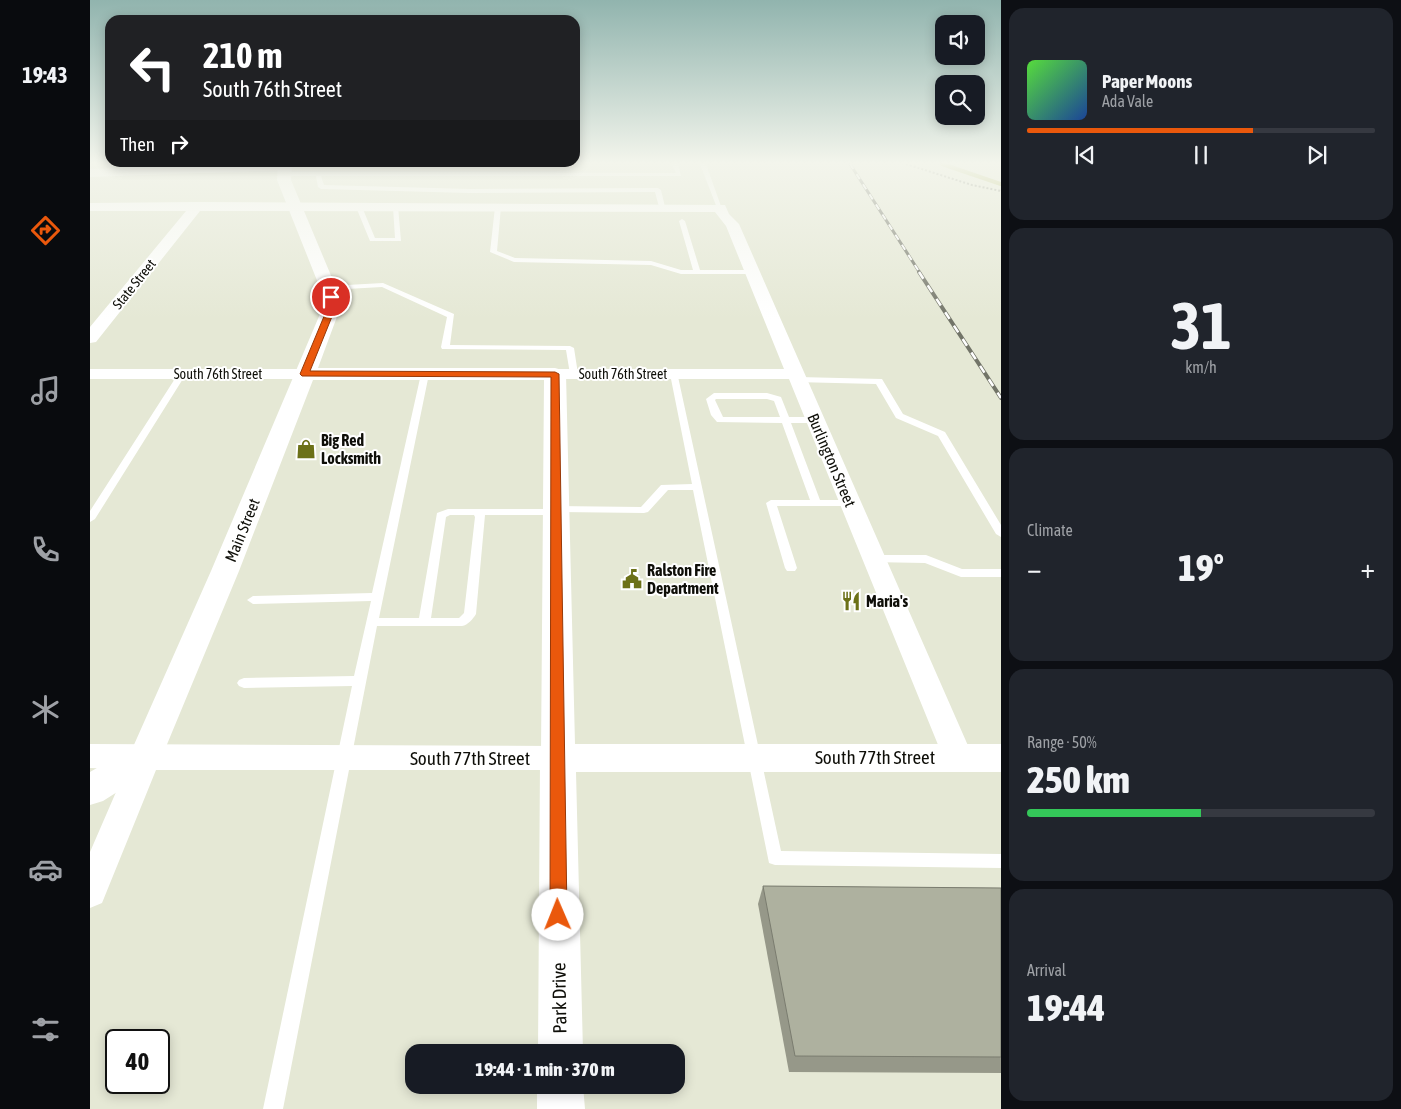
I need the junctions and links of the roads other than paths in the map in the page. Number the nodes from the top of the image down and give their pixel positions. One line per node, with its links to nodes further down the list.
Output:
1 (189, 216): 11 (street, State Street)
2 (300, 216): 10 (street, Main Street)
3 (362, 216): 4 (lane)
4 (397, 216)
5 (497, 216): 8 (lane)
6 (723, 216): 9 (street, Burlington Street)
7 (682, 220): 8 (lane)
8 (697, 272): 9 (lane)
9 (752, 272): 18 (street, Burlington Street)
10 (329, 288): 14 (street, Main Street); 16 (lane)
11 (90, 338)
12 (90, 374): 13 (street, South 76th Street)
13 (182, 374): 14 (street, South 76th Street); 26 (lane)
14 (305, 374): 15 (street, South 76th Street); 38 (street, Main Street)
15 (425, 374): 16 (street, South 76th Street); 31 (lane)
16 (564, 374): 17 (street, South 76th Street); 24 (street, Park Drive)
17 (674, 374): 18 (street, South 76th Street); 21 (lane)
18 (797, 377): 20 (street, Burlington Street); 27 (lane)
19 (786, 420): 19 (lane); 20 (lane); 22 (lane)
20 (815, 420): 23 (street, Burlington Street)
21 (698, 487): 24 (lane); 41 (lane)
22 (816, 503): 23 (lane); 29 (lane)
23 (850, 503): 28 (street, Burlington Street)
24 (555, 511): 25 (lane); 40 (street, Park Drive)
25 (478, 512): 34 (lane); 34 (lane)
26 (90, 519)
27 (1001, 534)
28 (874, 559): 30 (lane); 42 (street, Burlington Street)
29 (791, 568)
30 (1001, 573)
31 (378, 597): 32 (lane); 33 (lane)
32 (253, 600)
33 (372, 622): 34 (lane); 35 (lane)
34 (424, 622)
35 (360, 681): 36 (lane); 39 (lane)
36 (244, 683)
37 (90, 756): 38 (street, South 77th Street)
38 (146, 756): 39 (street, South 77th Street); 44 (street); 46 (street, Main Street)
39 (343, 758): 40 (street, South 77th Street); 49 (lane)
40 (556, 758): 41 (street, South 77th Street); 47 (street, Park Drive)
41 (753, 758): 42 (street, South 77th Street); 45 (lane)
42 (958, 758): 43 (street, South 77th Street)
43 (1001, 758)
44 (90, 790)
45 (1001, 861)
46 (90, 892)
47 (560, 1044)
48 (560, 1094): 50 (street)
49 (273, 1109)
50 (561, 1109)

